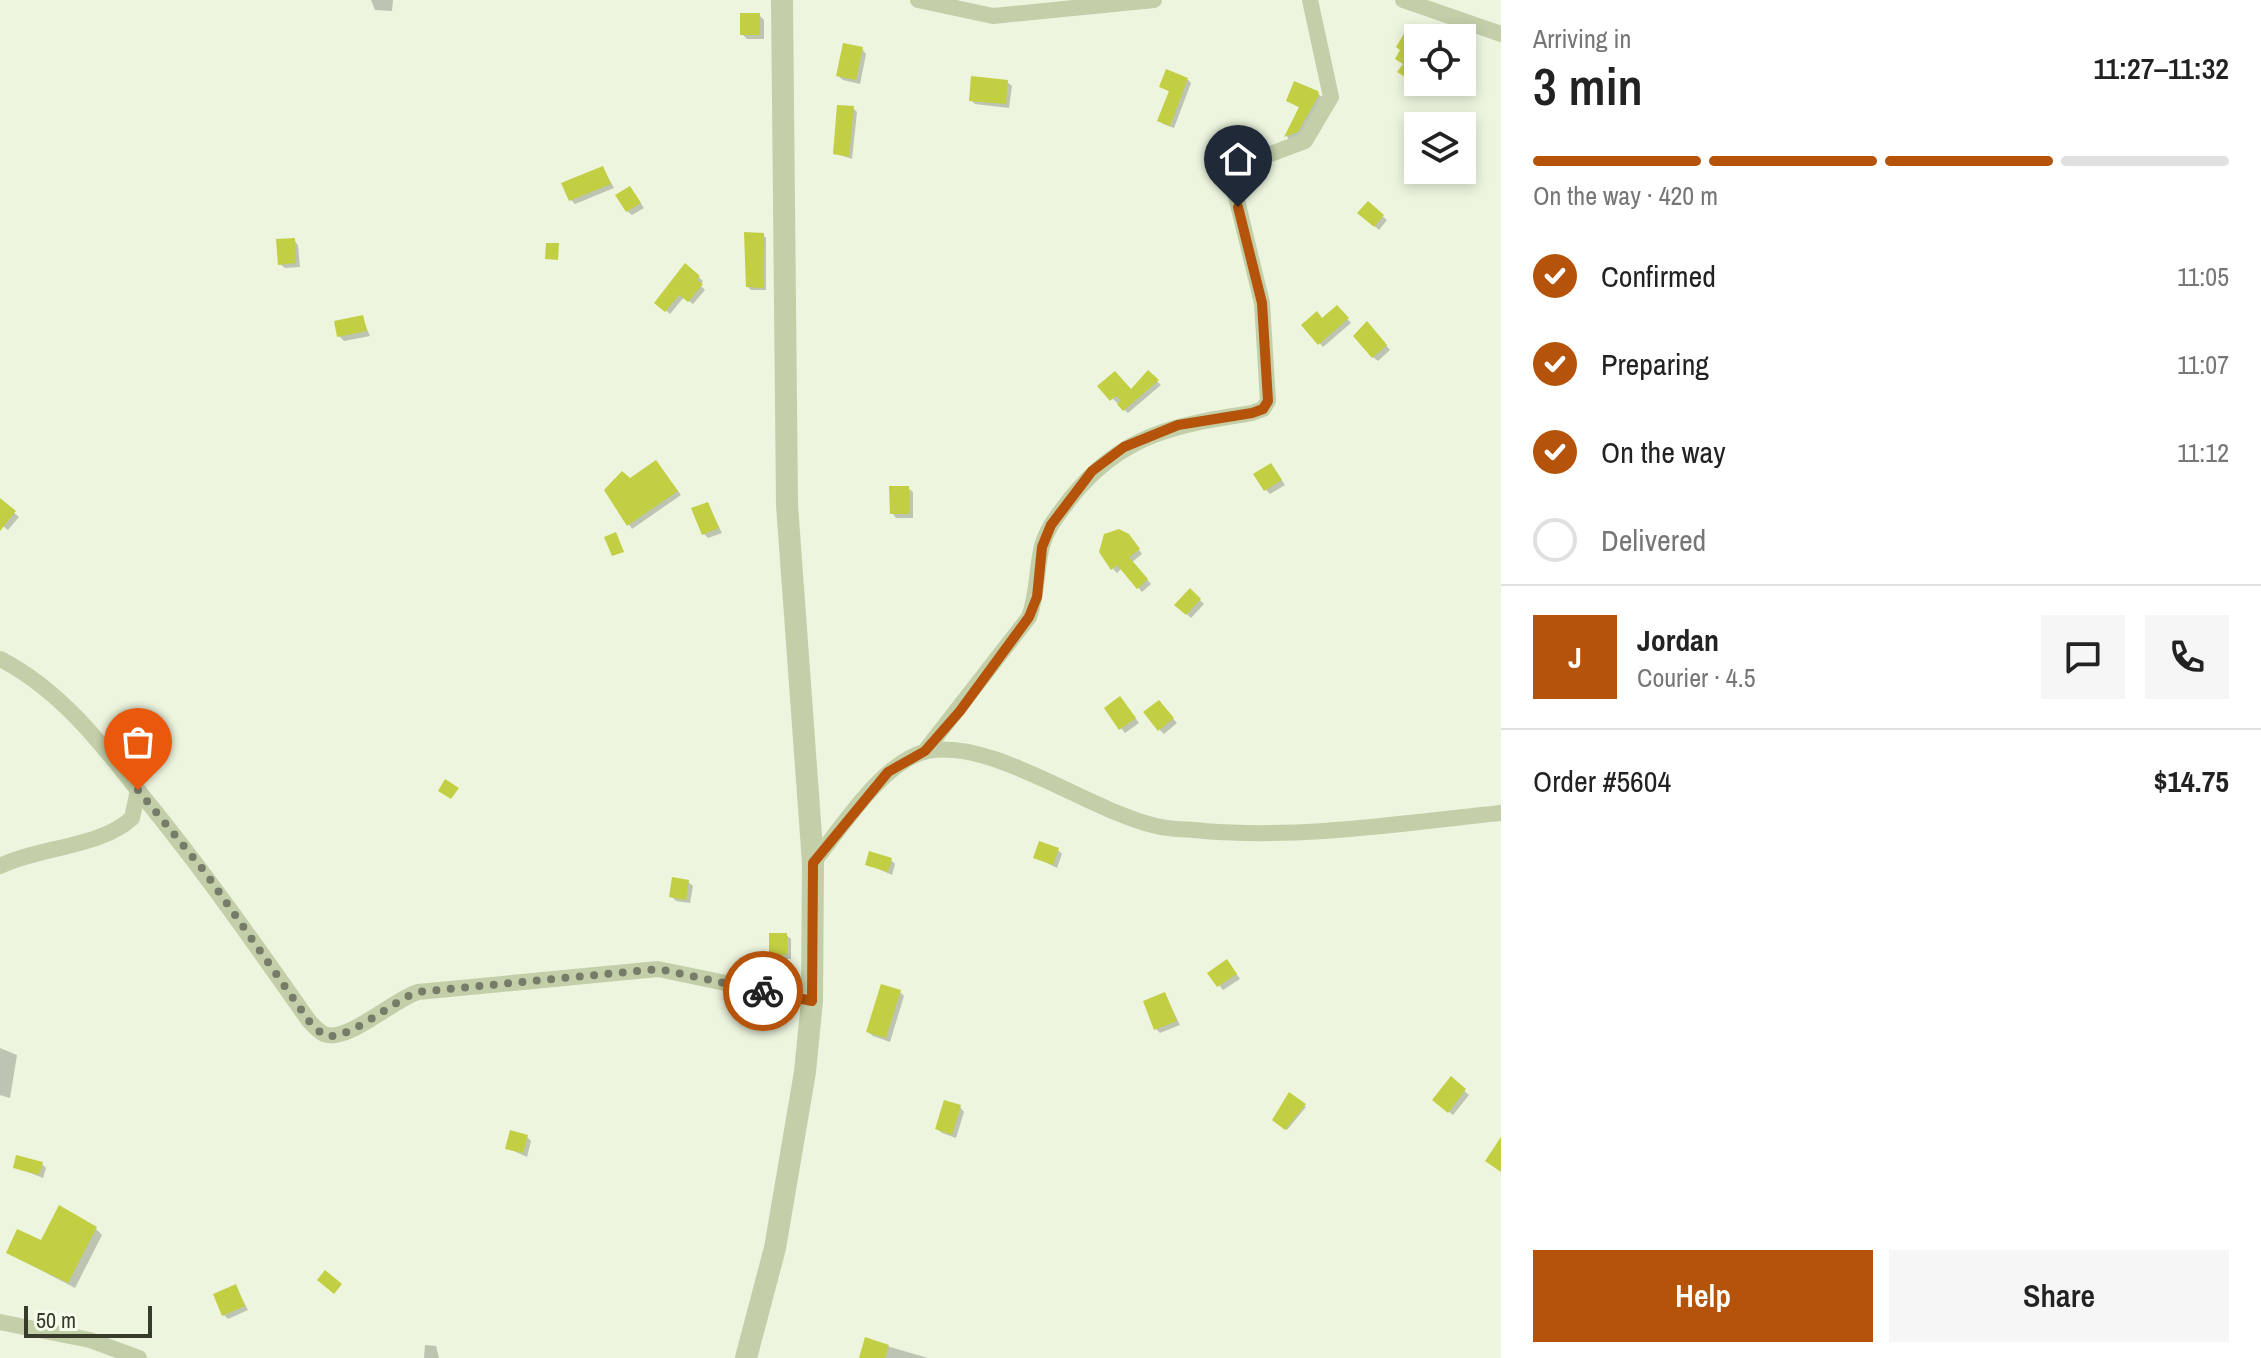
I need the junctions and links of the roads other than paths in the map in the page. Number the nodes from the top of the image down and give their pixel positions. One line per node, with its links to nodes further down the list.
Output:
1 (782, 0): 11 (street)
2 (918, 0): 3 (street)
3 (1154, 0)
4 (1310, 0): 8 (street)
5 (1403, 0): 6 (street)
6 (1501, 34)
7 (0, 659): 9 (street)
8 (925, 751): 10 (street); 11 (street)
9 (138, 790): 12 (street); 13 (street)
10 (1501, 813)
11 (813, 863): 13 (street)
12 (0, 866)
13 (812, 1001): 16 (street)
14 (0, 1322): 15 (street)
15 (139, 1358)
16 (746, 1358)

